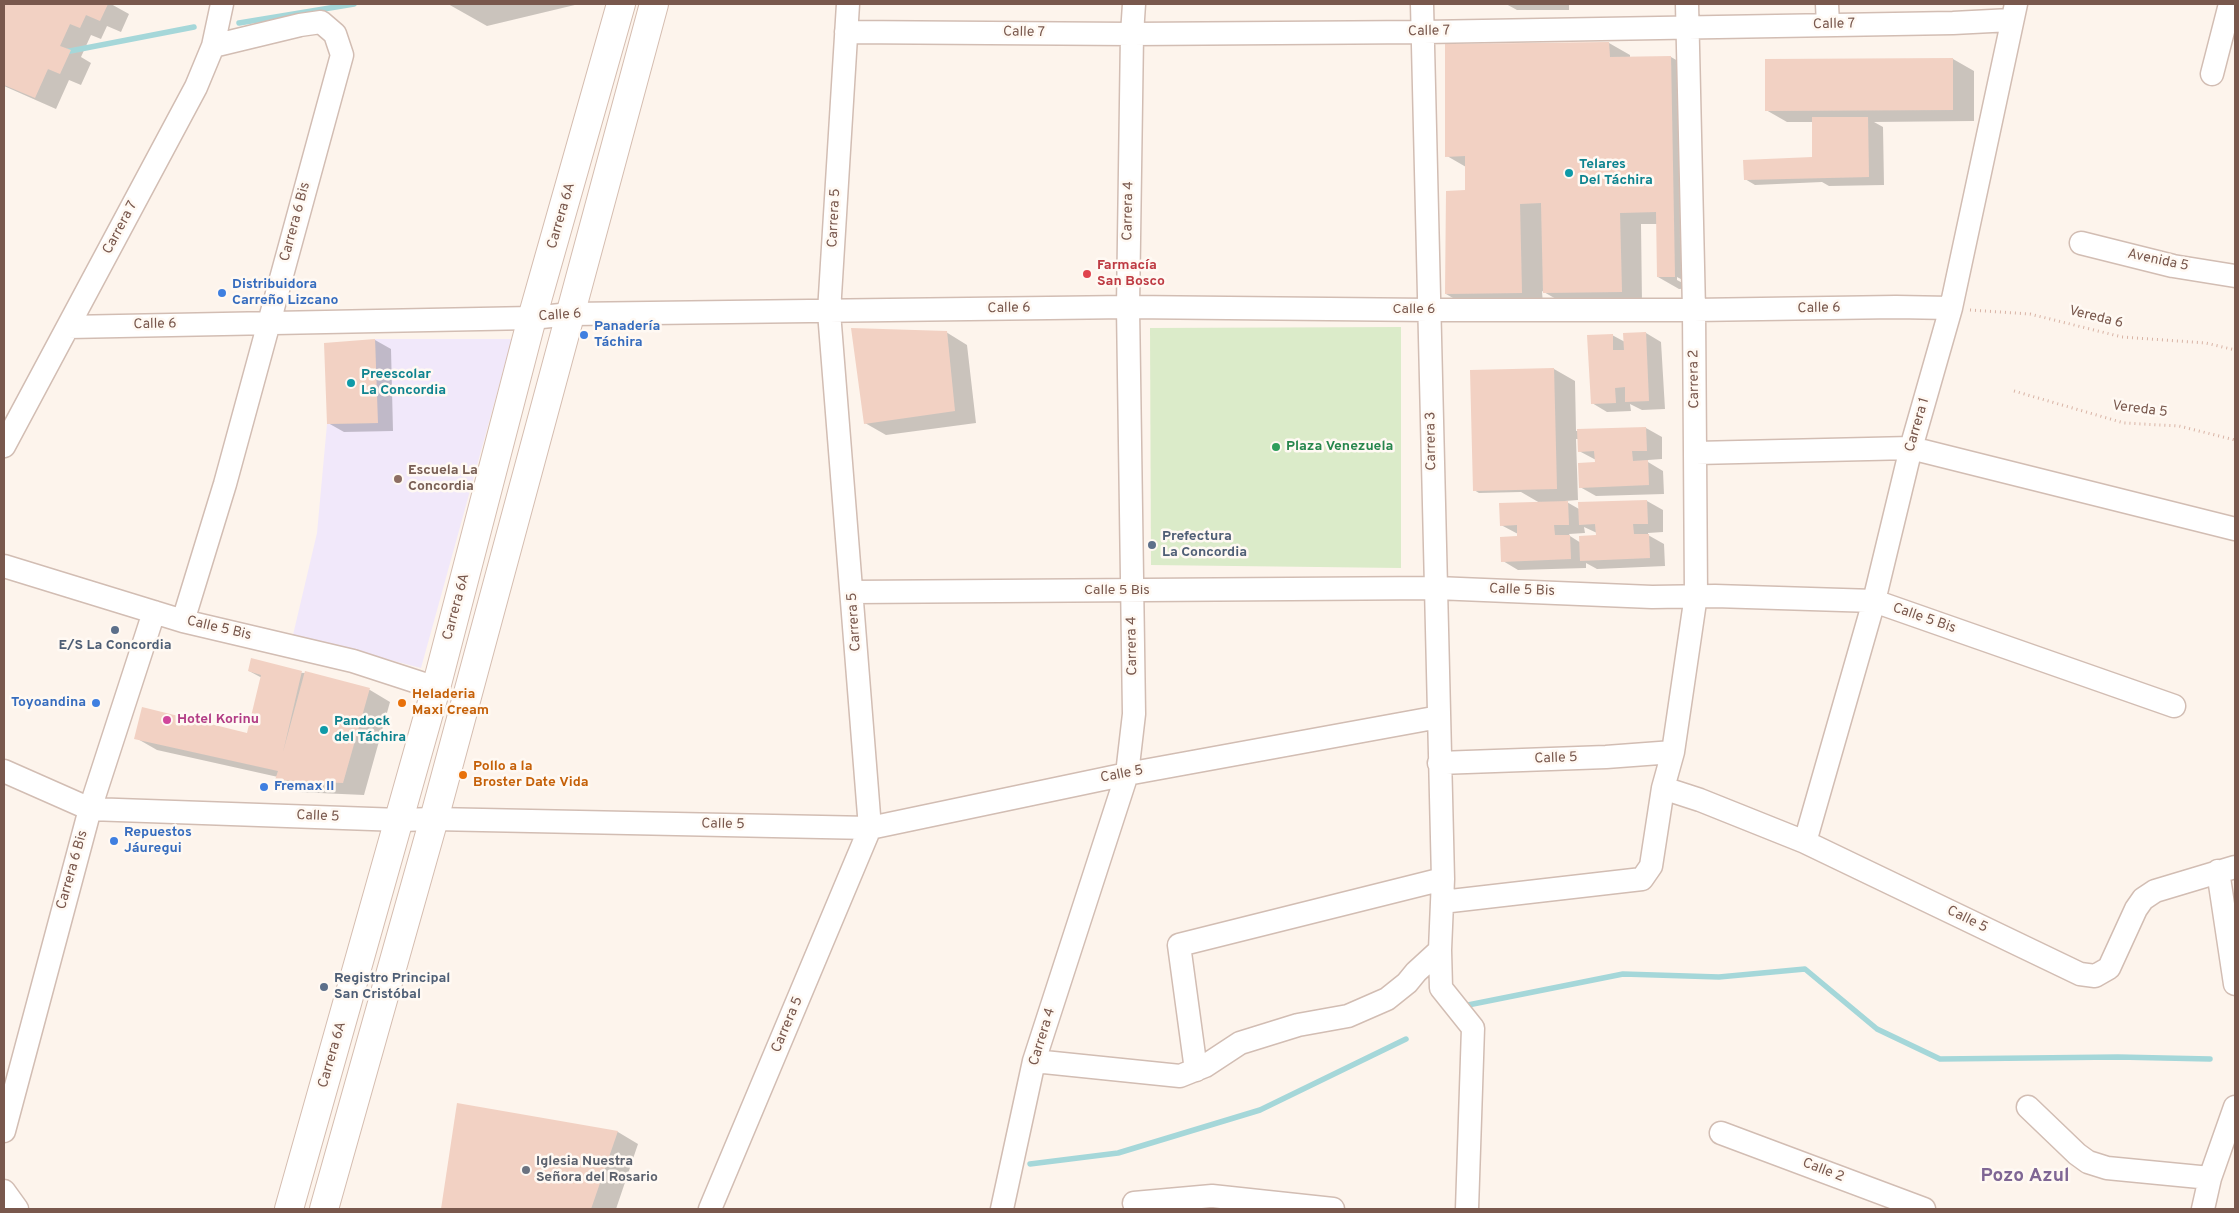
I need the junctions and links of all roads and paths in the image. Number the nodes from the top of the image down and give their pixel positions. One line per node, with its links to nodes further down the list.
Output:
1 (222, 4): 16 (street, Carrera 7)
2 (620, 4): 26 (street, Carrera 6A)
3 (654, 4): 25 (street)
4 (848, 4): 13 (street, Carrera 5)
5 (1134, 4): 15 (street, Carrera 4)
6 (1422, 4): 14 (street, Carrera 3)
7 (1687, 4): 12 (street, Carrera 2)
8 (2230, 4): 17 (street)
9 (2013, 12): 10 (street, Calle 7); 21 (street, Carrera 1)
10 (1953, 14): 11 (street, Calle 7)
11 (1828, 15): 12 (street, Calle 7)
12 (1688, 27): 14 (street, Calle 7); 23 (street, Carrera 2)
13 (846, 32): 15 (street, Calle 7); 24 (street, Carrera 5)
14 (1424, 32): 15 (street, Calle 7); 22 (street, Carrera 3)
15 (1132, 34): 20 (street, Carrera 4)
16 (213, 46): 27 (street, Carrera 6 Bis); 28 (street, Carrera 7)
17 (2212, 74)
18 (2081, 244): 19 (street, Avenida 5)
19 (2235, 276)
20 (1128, 307): 22 (street, Calle 6); 24 (street, Calle 6); 38 (street, Carrera 4)
21 (1951, 308): 23 (street, Calle 6); 29 (path, Vereda 6); 33 (street, Carrera 1)
22 (1429, 310): 23 (street, Calle 6); 37 (street, Carrera 3)
23 (1694, 310): 34 (street, Carrera 2)
24 (829, 312): 25 (street, Calle 6); 39 (street, Carrera 5)
25 (570, 314): 26 (street, Calle 6); 53 (street)
26 (532, 318): 27 (street, Calle 6); 44 (street, Carrera 6A)
27 (267, 324): 28 (street, Calle 6); 43 (street, Carrera 6 Bis)
28 (68, 327): 32 (street, Carrera 7)
29 (2235, 350)
30 (2014, 391): 31 (path, Vereda 5)
31 (2235, 440)
32 (4, 446)
33 (1911, 448): 34 (street); 35 (street); 41 (street, Carrera 1)
34 (1696, 453): 40 (street, Carrera 2)
35 (2235, 529)
36 (4, 566): 42 (street, Calle 5 Bis)
37 (1436, 588): 38 (street, Calle 5 Bis); 40 (street, Calle 5 Bis); 46 (street, Carrera 3)
38 (1133, 590): 39 (street, Calle 5 Bis); 50 (street, Carrera 4)
39 (852, 592): 55 (street, Carrera 5)
40 (1696, 595): 41 (street, Calle 5 Bis); 47 (street, Carrera 2)
41 (1874, 602): 45 (street, Calle 5 Bis); 56 (street, Carrera 1)
42 (154, 612): 43 (street, Calle 5 Bis); 52 (street, Carrera 6 Bis)
43 (183, 621): 44 (street, Calle 5 Bis)
44 (436, 688): 54 (street, Carrera 6A)
45 (2174, 706)
46 (1439, 717): 48 (street, Carrera 3); 50 (street, Calle 5)
47 (1674, 752): 48 (street, Calle 5); 51 (street, Carrera 2)
48 (1439, 763): 58 (street, Carrera 3)
49 (4, 772): 52 (street, Calle 5)
50 (1127, 774): 55 (street, Calle 5); 62 (street, Carrera 4)
51 (1664, 788): 56 (street, Calle 5); 59 (street, Carrera 2)
52 (90, 809): 54 (street, Calle 5); 66 (street, Carrera 6 Bis)
53 (434, 818): 54 (street, Calle 5); 55 (street, Calle 5); 75 (street)
54 (400, 820): 74 (street, Carrera 6A)
55 (870, 828): 76 (street, Carrera 5)
56 (1805, 842): 57 (street, Calle 5)
57 (2227, 869): 61 (street)
58 (1443, 878): 59 (street, Carrera 3); 63 (street)
59 (1442, 902): 60 (street, Carrera 3)
60 (1440, 950): 63 (street); 79 (street, Carrera 3)
61 (2235, 984)
62 (1034, 1061): 63 (street); 77 (street, Carrera 4)
63 (1196, 1070)
64 (2028, 1107): 68 (street)
65 (2235, 1107): 68 (street)
66 (4, 1131)
67 (1721, 1133): 80 (street, Calle 2)
68 (2210, 1178): 81 (street)
69 (4, 1191): 73 (street)
70 (1134, 1203): 71 (street)
71 (1255, 1205): 72 (street)
72 (1309, 1208): 78 (street)
73 (17, 1209)
74 (289, 1209)
75 (324, 1209)
76 (710, 1209)
77 (1002, 1209)
78 (1333, 1209)
79 (1467, 1209)
80 (1924, 1209)
81 (2204, 1209)

